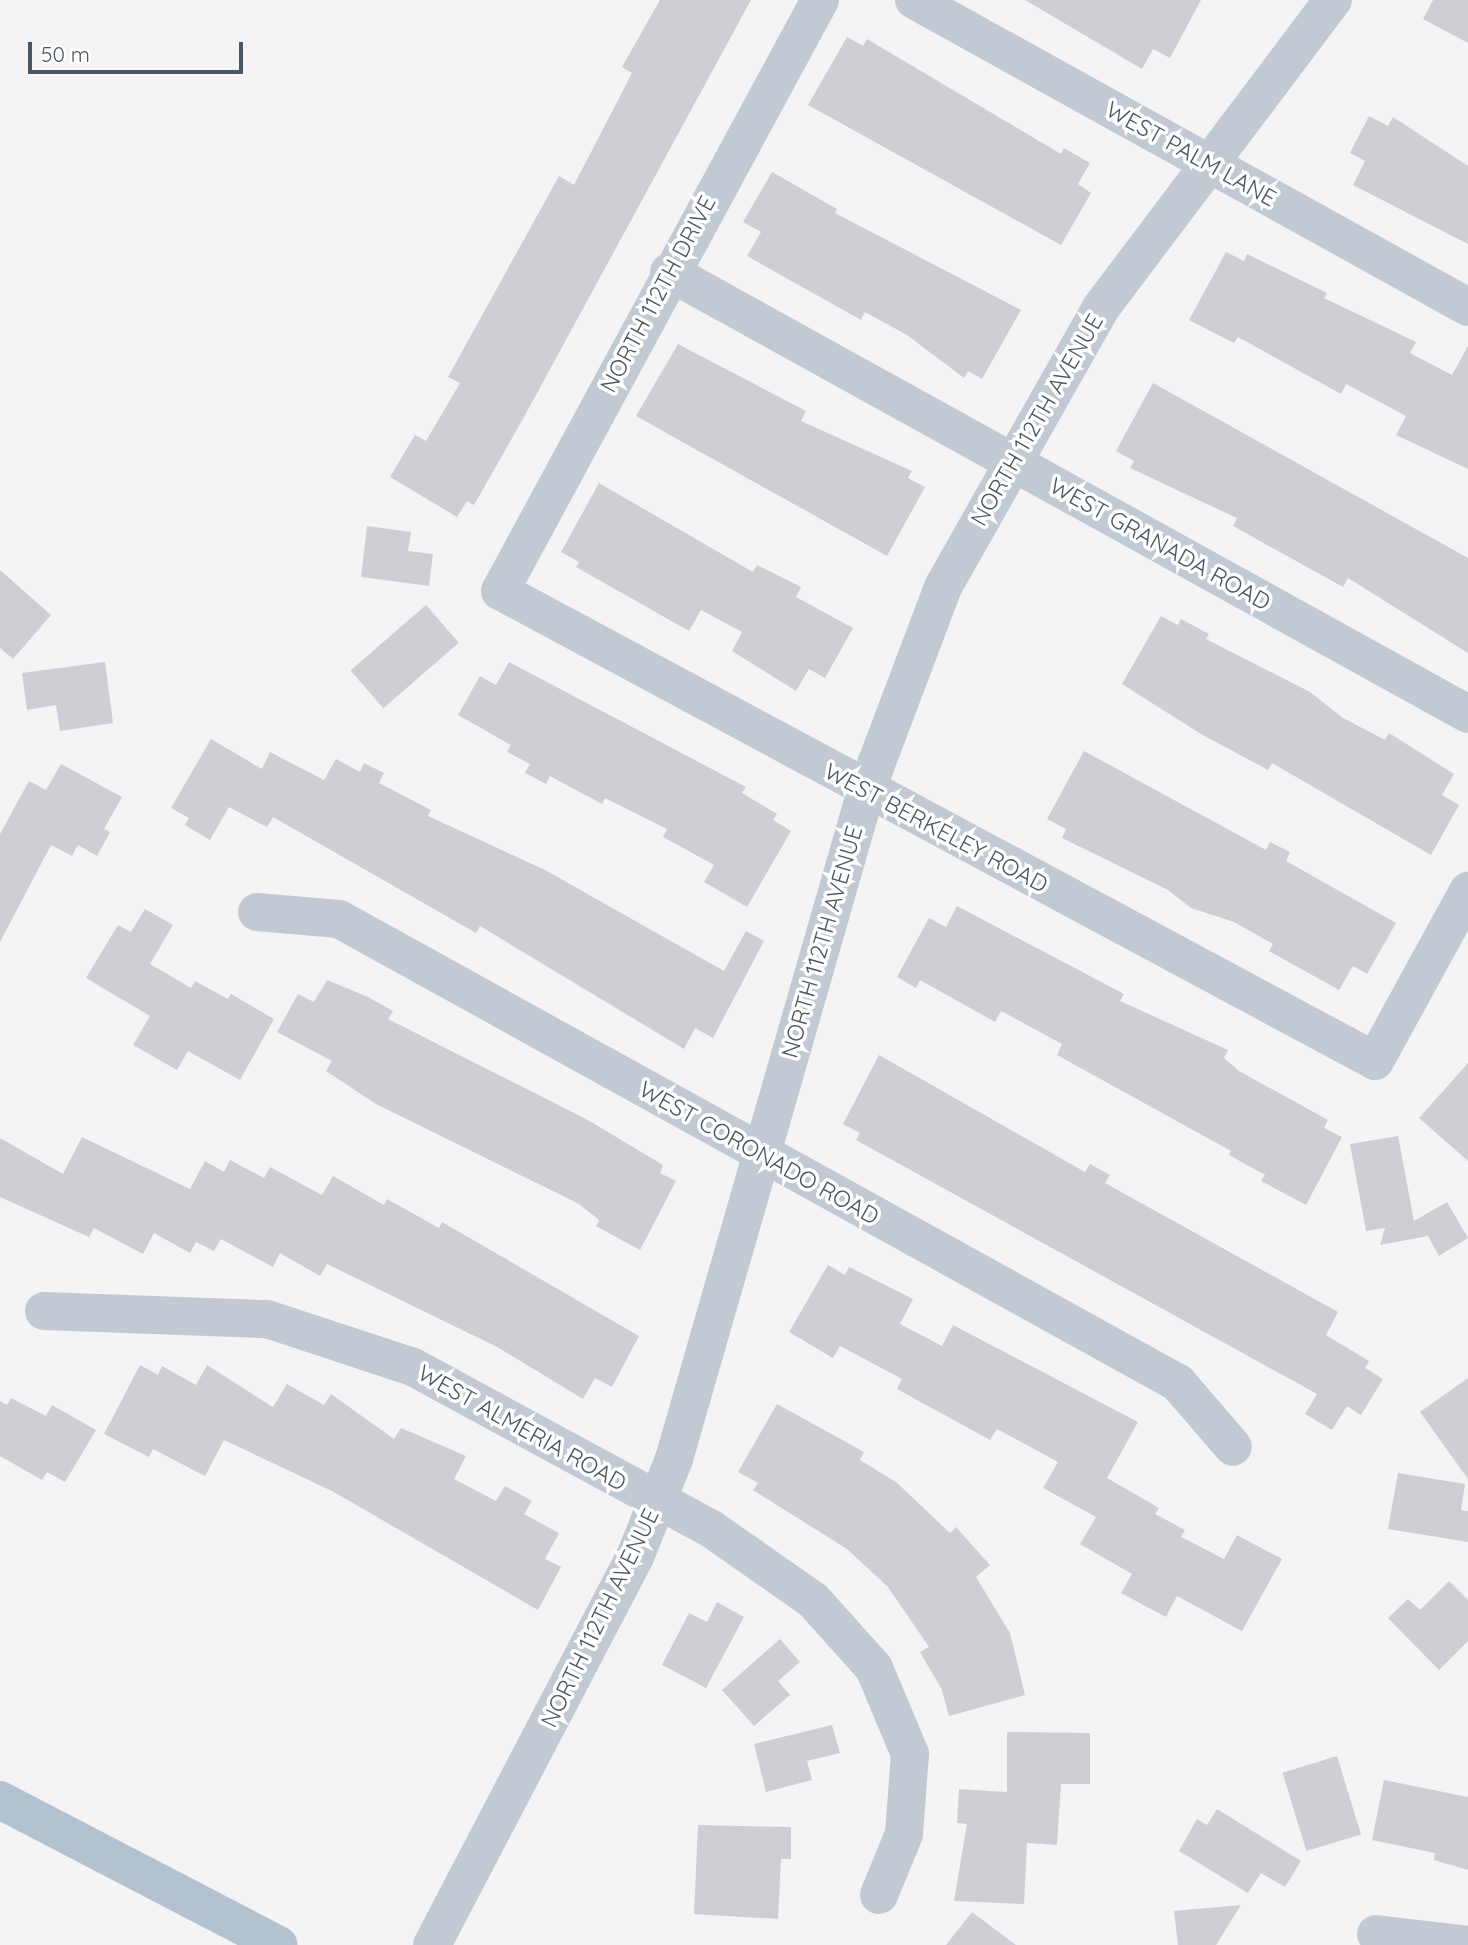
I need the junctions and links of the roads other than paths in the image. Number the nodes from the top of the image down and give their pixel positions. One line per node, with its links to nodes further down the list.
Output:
1 (820, 0): 5 (street, NORTH 112TH DRIVE)
2 (914, 0): 4 (street, WEST PALM LANE)
3 (1333, 0): 4 (street, NORTH 112TH AVENUE)
4 (1209, 164): 6 (street, WEST PALM LANE); 7 (street, NORTH 112TH AVENUE)
5 (669, 272): 7 (street, WEST GRANADA ROAD); 8 (street, NORTH 112TH DRIVE)
6 (1468, 307)
7 (1012, 462): 9 (street, WEST GRANADA ROAD); 10 (street, NORTH 112TH AVENUE)
8 (500, 591): 10 (street, WEST BERKELEY ROAD)
9 (1468, 714)
10 (866, 791): 11 (street, WEST BERKELEY ROAD); 13 (street, NORTH 112TH AVENUE)
11 (1468, 891)
12 (257, 912): 13 (street, WEST CORONADO ROAD)
13 (762, 1155): 15 (street, WEST CORONADO ROAD); 16 (street, NORTH 112TH AVENUE)
14 (44, 1311): 16 (street, WEST ALMERIA ROAD)
15 (1233, 1447)
16 (658, 1502): 18 (street, WEST ALMERIA ROAD); 21 (street, NORTH 112TH AVENUE)
17 (0, 1800): 20 (main road)
18 (879, 1895)
19 (1376, 1934): 22 (street)
20 (278, 1945)
21 (432, 1945)
22 (1468, 1945)

